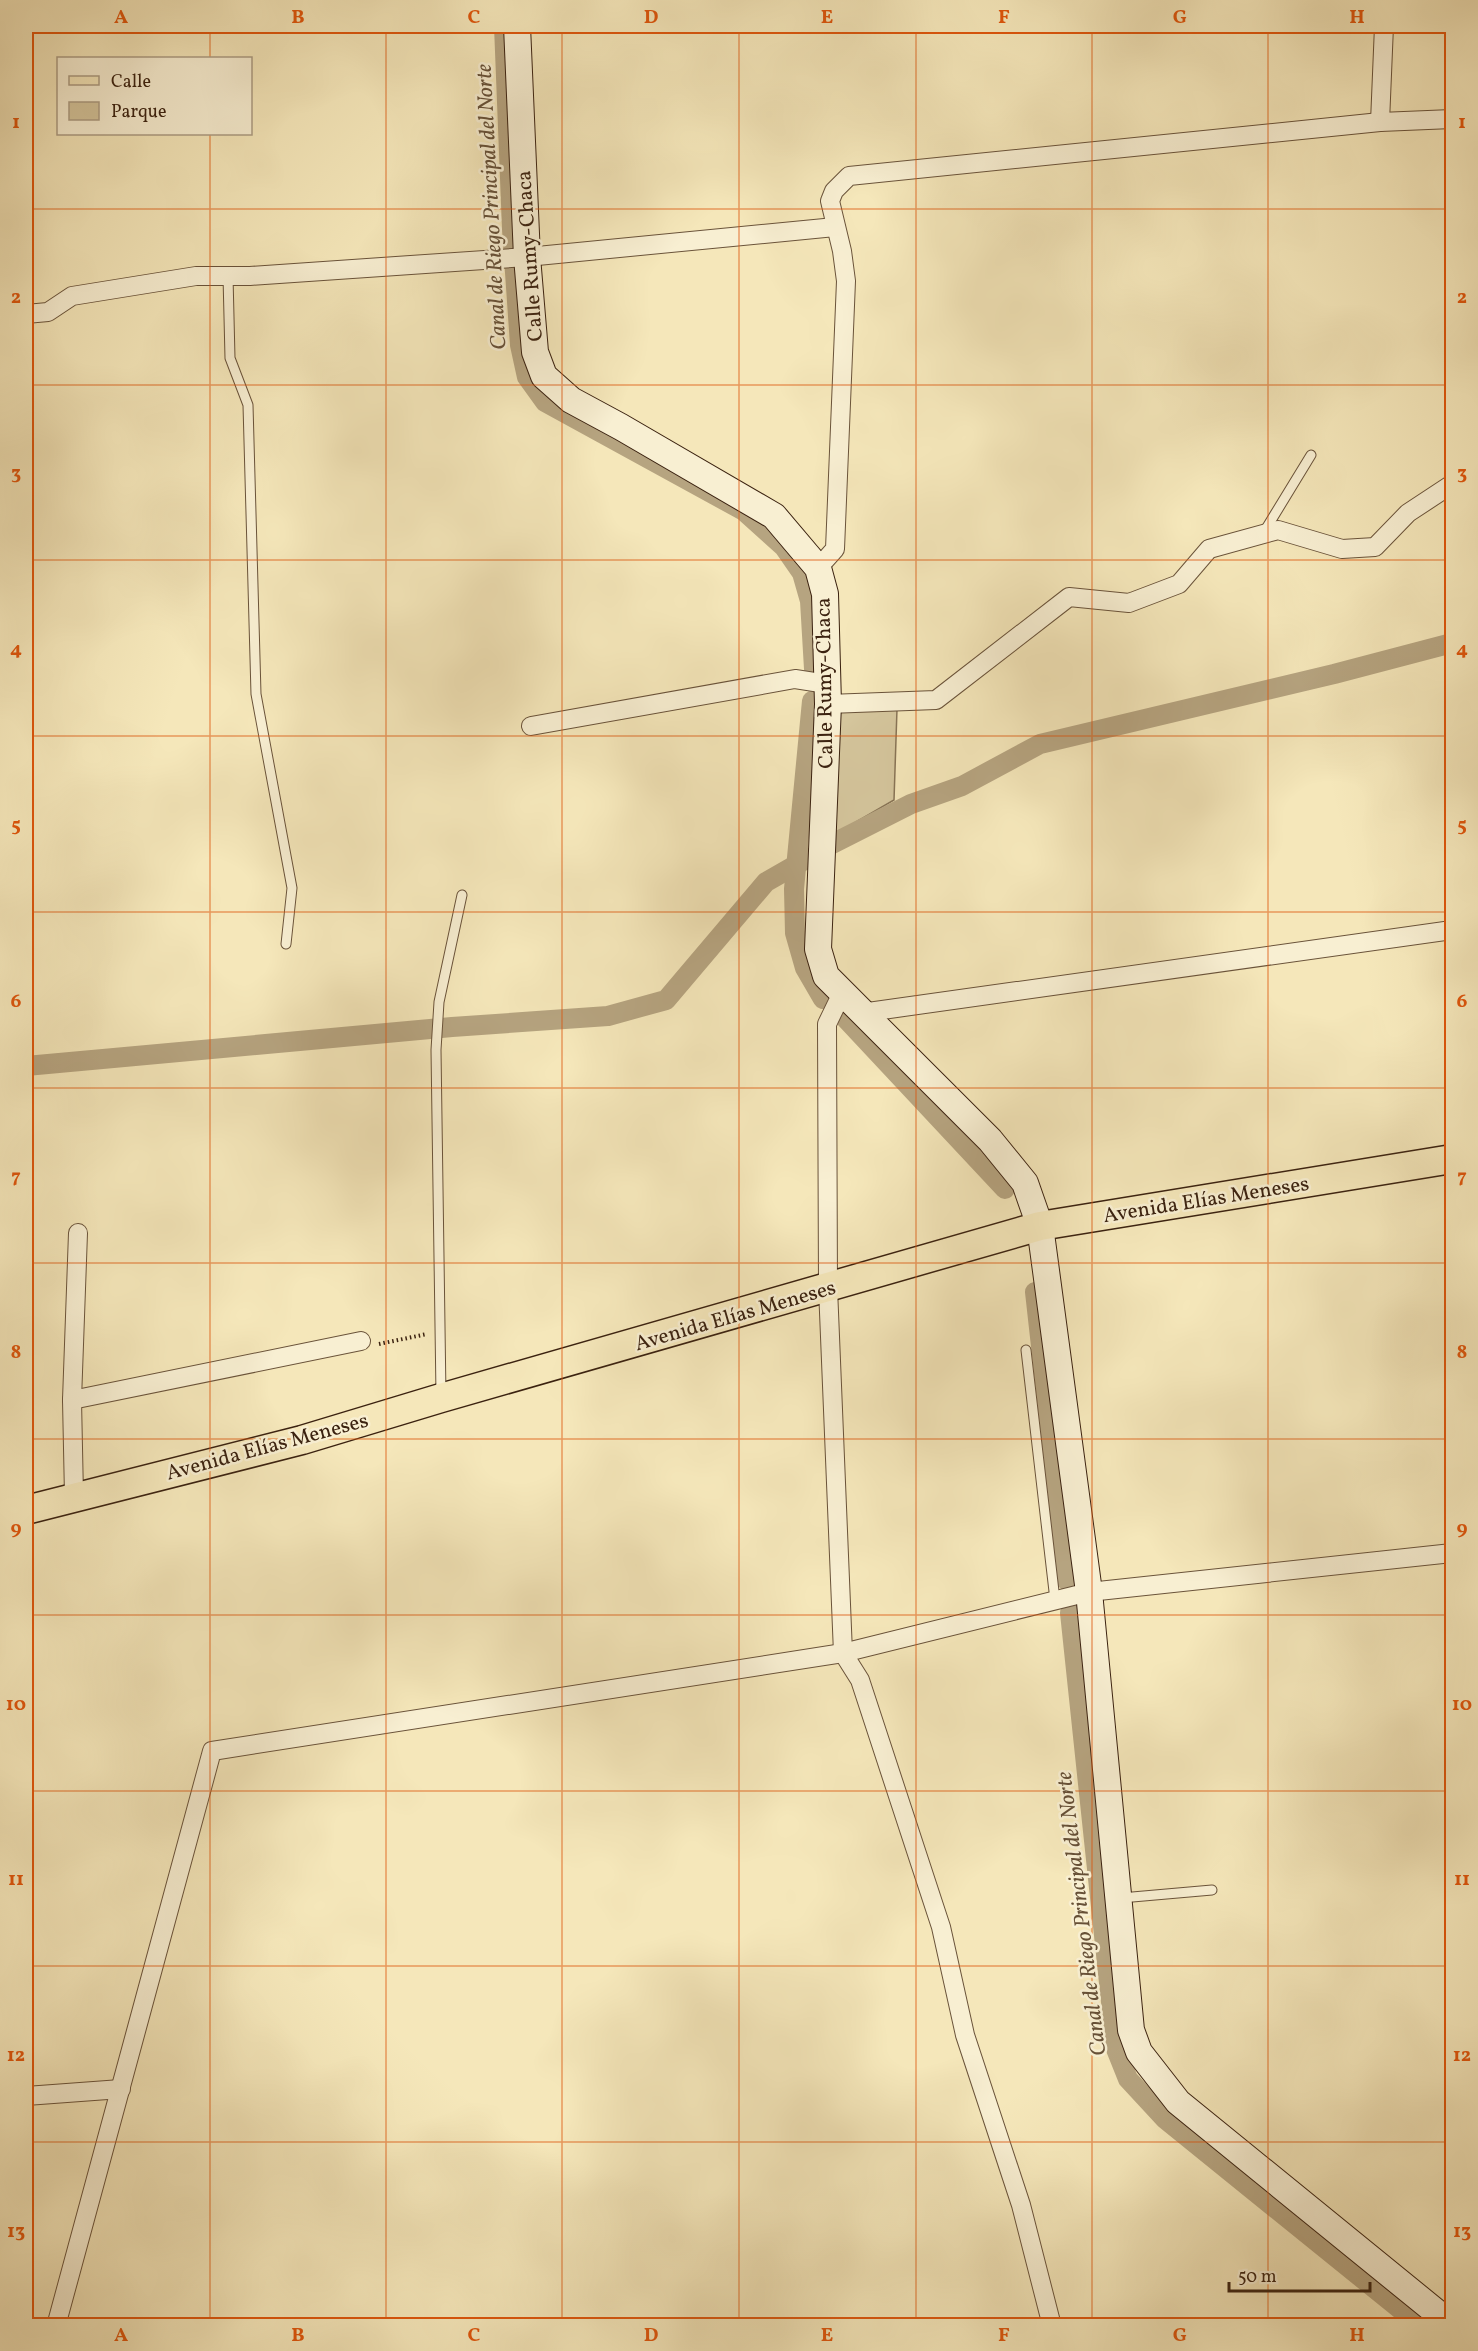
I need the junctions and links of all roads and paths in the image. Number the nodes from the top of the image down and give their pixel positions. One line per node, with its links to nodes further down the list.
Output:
1 (517, 26): 6 (street, Calle Rumy-Chaca)
2 (1384, 26): 4 (street)
3 (1452, 119): 4 (street)
4 (1380, 122): 5 (street)
5 (836, 227): 6 (street); 12 (street)
6 (524, 257): 7 (street); 12 (street, Calle Rumy-Chaca)
7 (228, 276): 8 (street); 17 (lane)
8 (26, 314)
9 (1311, 455): 11 (lane)
10 (1452, 484): 11 (street)
11 (1262, 534): 13 (street)
12 (819, 568): 13 (street, Calle Rumy-Chaca)
13 (828, 694): 14 (street); 18 (street, Calle Rumy-Chaca)
14 (531, 726)
15 (462, 895): 24 (lane)
16 (1452, 930): 19 (street)
17 (285, 944)
18 (842, 993): 19 (street, Calle Rumy-Chaca); 23 (street)
19 (861, 1013): 21 (street, Calle Rumy-Chaca)
20 (1452, 1159): 21 (main road, Avenida Elías Meneses)
21 (1040, 1226): 23 (main road, Avenida Elías Meneses); 32 (street, Calle Rumy-Chaca)
22 (78, 1233): 28 (street)
23 (828, 1288): 27 (main road, Avenida Elías Meneses); 34 (street)
24 (440, 1331): 25 (path); 27 (lane)
25 (361, 1341): 28 (street)
26 (1026, 1350): 33 (lane)
27 (441, 1398): 29 (main road, Avenida Elías Meneses)
28 (72, 1400): 29 (street)
29 (75, 1496): 30 (main road, Avenida Elías Meneses)
30 (26, 1510)
31 (1452, 1553): 32 (street)
32 (1089, 1592): 33 (street); 36 (street, Calle Rumy-Chaca)
33 (1055, 1600): 34 (street)
34 (843, 1653): 37 (street); 40 (street)
35 (1212, 1890): 36 (lane)
36 (1119, 1898): 41 (street, Calle Rumy-Chaca)
37 (121, 2089): 38 (street); 39 (street)
38 (26, 2096)
39 (57, 2325)
40 (1052, 2325)
41 (1452, 2325)

